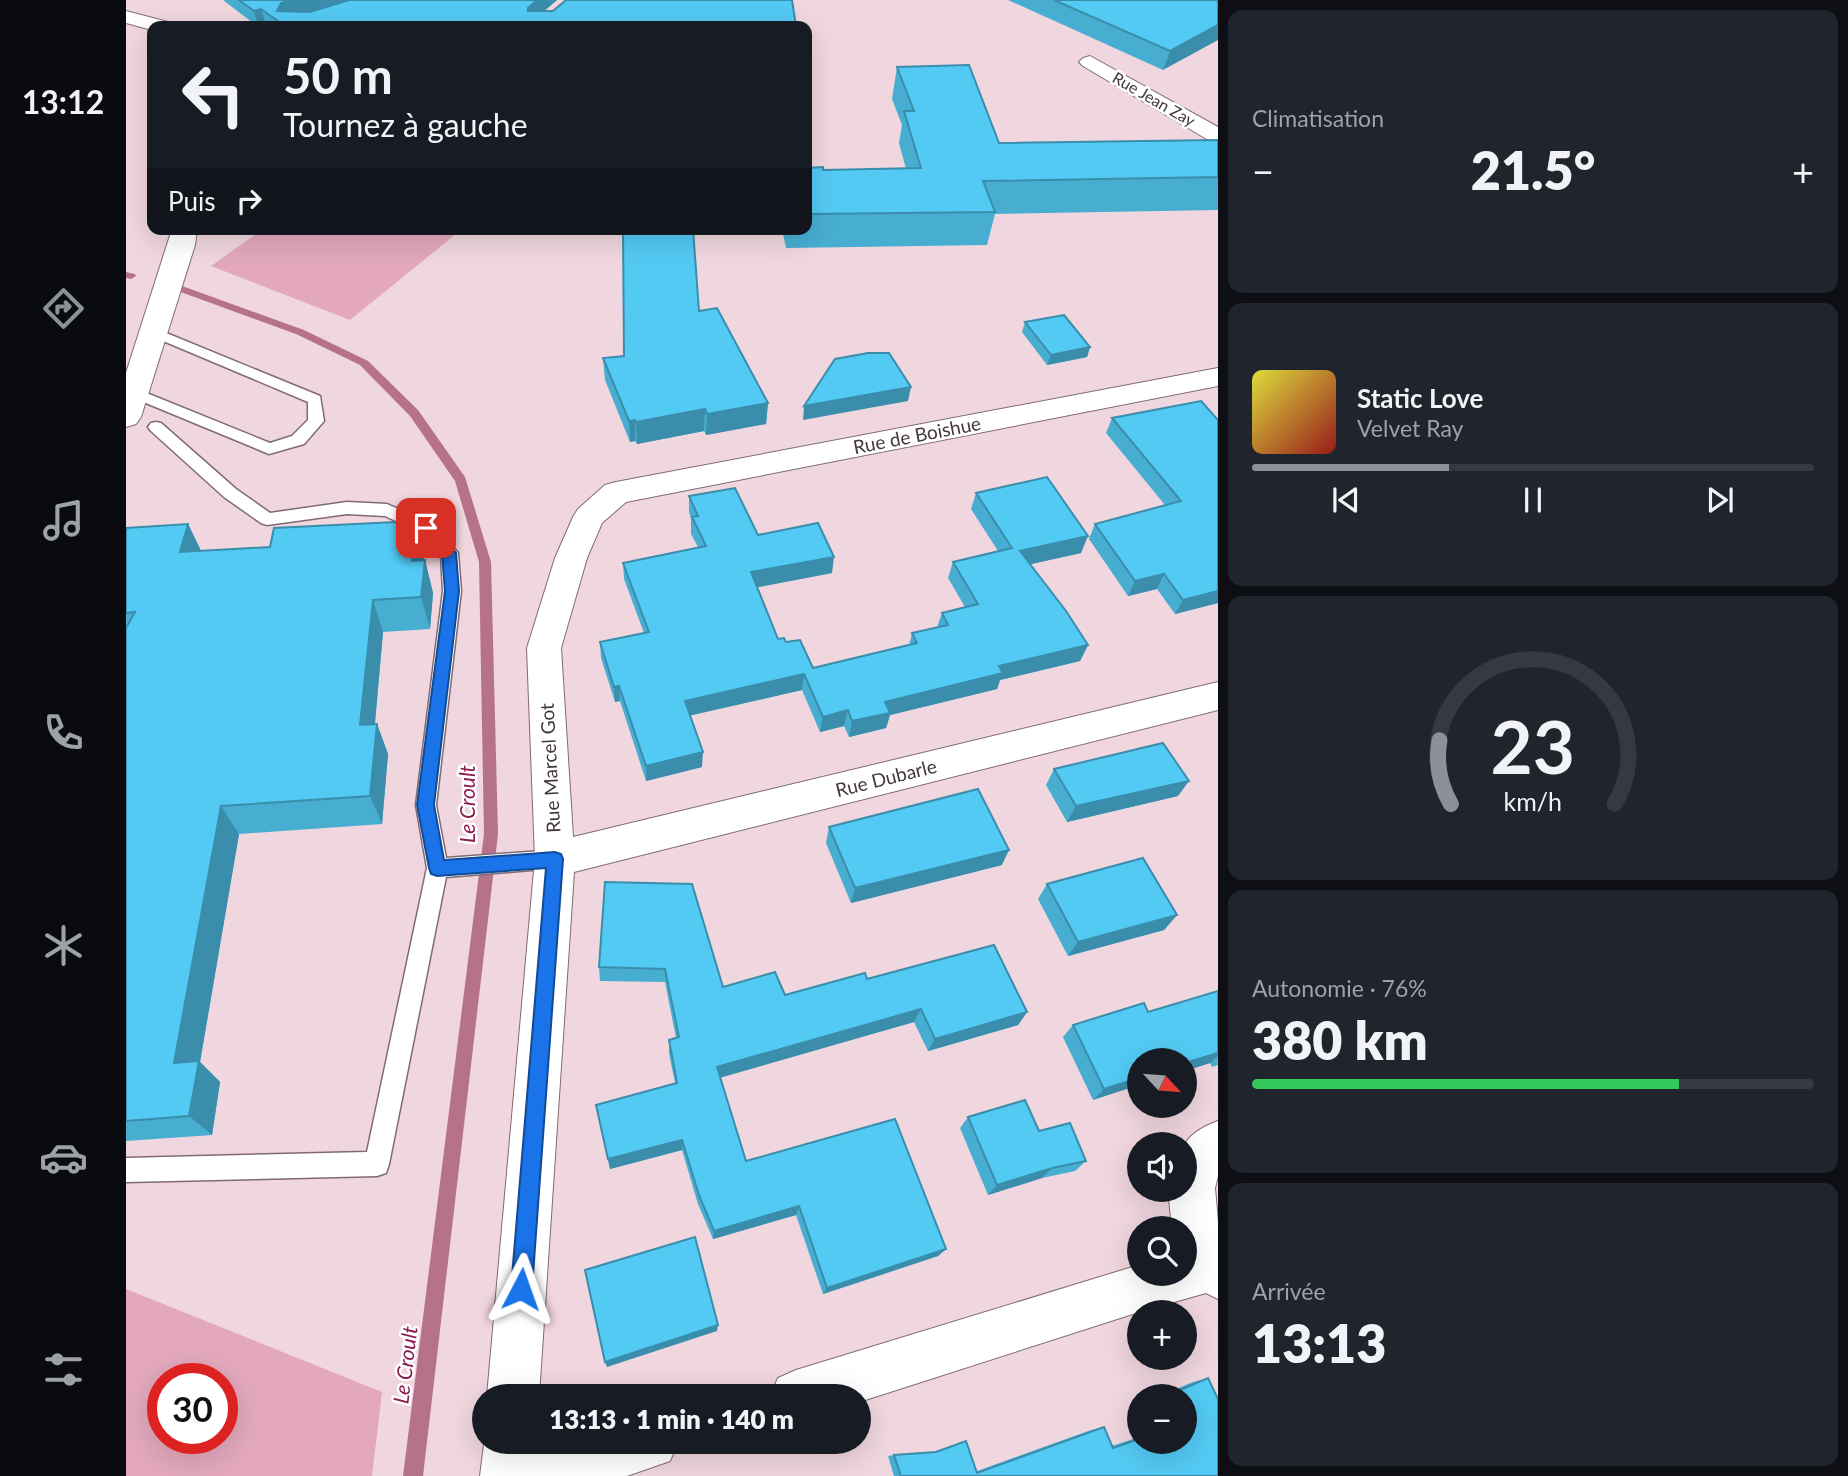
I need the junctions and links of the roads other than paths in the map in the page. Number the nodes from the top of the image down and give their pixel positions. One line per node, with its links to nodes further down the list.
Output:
1 (126, 16): 2 (street)
2 (147, 22)
3 (1090, 62): 4 (street, Rue Jean Zay)
4 (1218, 136)
5 (183, 235): 6 (street)
6 (154, 332): 8 (street); 8 (lane)
7 (1218, 377): 10 (street, Rue de Boishue)
8 (130, 405)
9 (156, 427): 13 (lane)
10 (616, 493): 12 (street, Rue Marcel Got)
11 (1218, 696): 12 (street, Rue Dubarle)
12 (538, 861): 13 (lane); 17 (street, Rue Marcel Got)
13 (446, 867): 15 (lane)
14 (1218, 1144): 16 (street)
15 (126, 1170)
16 (1215, 1270): 18 (street)
17 (514, 1384)
18 (836, 1384)
19 (508, 1454): 21 (street)
20 (612, 1454): 22 (street)
21 (507, 1476)
22 (542, 1476)

